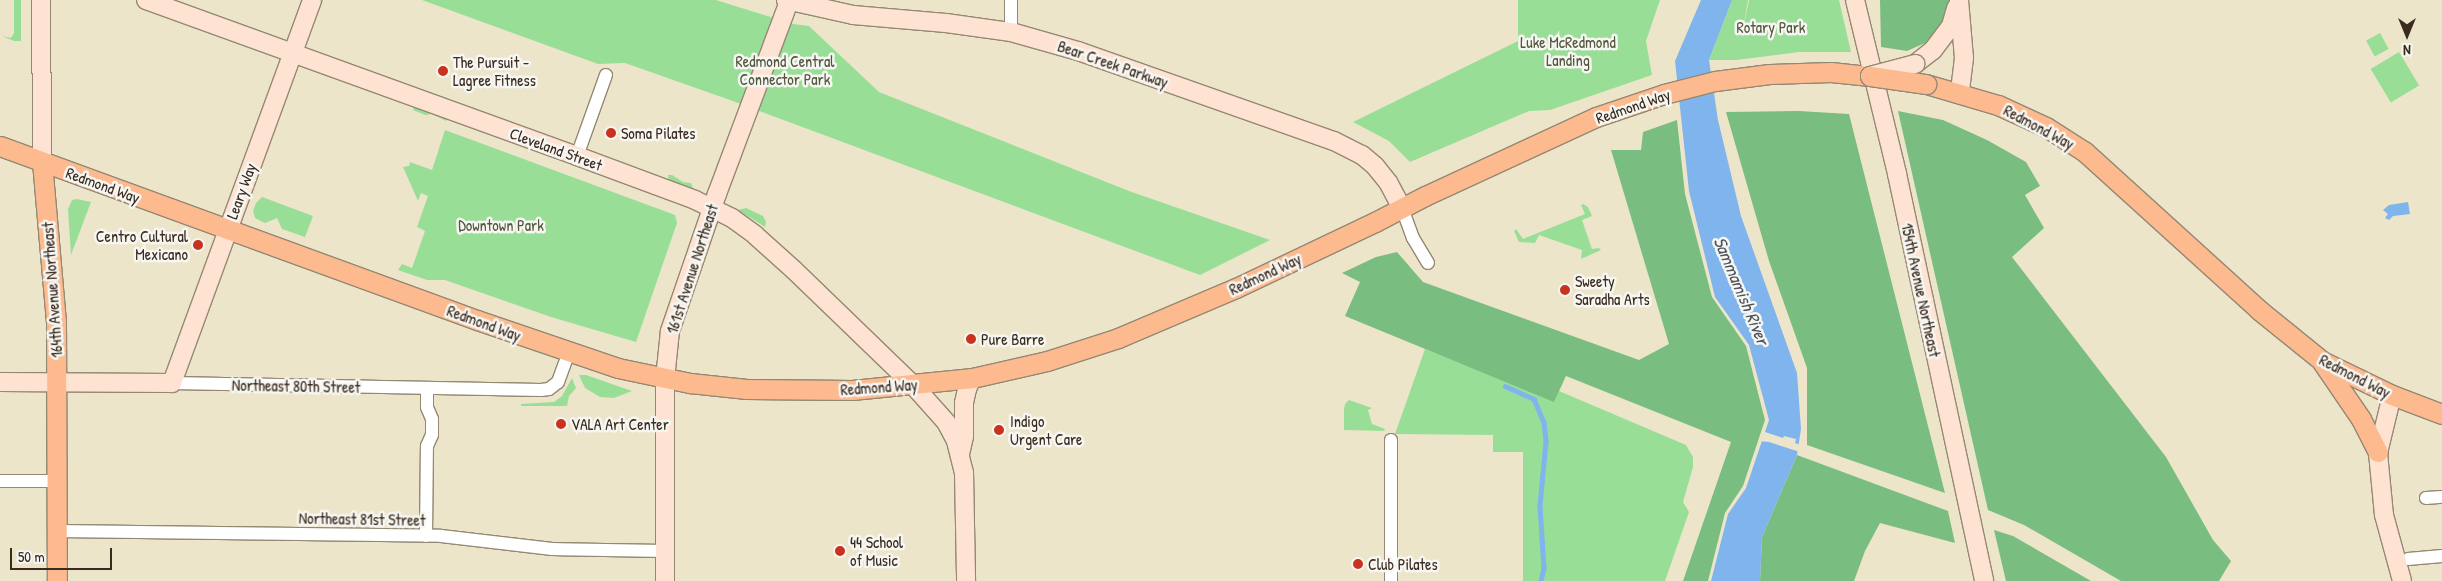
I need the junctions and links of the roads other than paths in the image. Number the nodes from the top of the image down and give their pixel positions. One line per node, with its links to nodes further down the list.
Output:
1 (41, 0): 15 (main road, 164th Avenue Northeast)
2 (146, 0): 9 (main road, Cleveland Street)
3 (312, 0): 9 (main road, Leary Way)
4 (788, 0): 8 (main road, Bear Creek Parkway); 16 (main road, 161st Avenue Northeast)
5 (1011, 0): 8 (street)
6 (1855, 0): 48 (main road, 154th Avenue Northeast)
7 (1959, 0): 11 (main road, bridge); 12 (main road)
8 (1011, 32): 17 (main road, Bear Creek Parkway)
9 (293, 53): 14 (main road, Cleveland Street); 18 (main road, Leary Way)
10 (606, 75): 14 (street)
11 (1870, 76): 12 (main road, Redmond Way, bridge); 17 (main road, Redmond Way)
12 (1960, 93): 21 (main road, Redmond Way)
13 (0, 146): 15 (main road, Redmond Way)
14 (577, 156): 16 (main road, Cleveland Street)
15 (42, 162): 18 (main road, Redmond Way); 24 (main road, 164th Avenue Northeast)
16 (712, 208): 23 (main road, 161st Avenue Northeast); 27 (main road, Cleveland Street)
17 (1402, 208): 19 (street); 22 (main road, Redmond Way)
18 (227, 230): 20 (main road, Redmond Way); 26 (main road, Leary Way)
19 (1428, 262)
20 (569, 352): 23 (main road, Redmond Way); 28 (street, Northeast 80th Street)
21 (2322, 361): 29 (main road, Redmond Way); 32 (main road)
22 (972, 378): 27 (main road, Redmond Way); 33 (main road)
23 (665, 379): 27 (main road, Redmond Way); 41 (main road, 161st Avenue Northeast)
24 (57, 381): 25 (main road, Northeast 80th Street); 26 (main road, Northeast 80th Street); 35 (main road, 164th Avenue Northeast)
25 (0, 382)
26 (172, 383): 28 (street, Northeast 80th Street)
27 (913, 385): 33 (main road, Cleveland Street)
28 (427, 388): 40 (street)
29 (2392, 395): 30 (main road, Redmond Way); 32 (main road)
30 (2442, 414)
31 (1391, 440): 47 (street)
32 (2378, 452): 36 (main road)
33 (960, 454): 46 (main road)
34 (0, 481): 35 (street)
35 (57, 481): 39 (main road, 164th Avenue Northeast)
36 (2382, 489): 43 (main road); 49 (main road)
37 (2442, 497): 38 (street)
38 (2426, 498)
39 (57, 531): 40 (street, Northeast 81st Street); 44 (main road, 164th Avenue Northeast)
40 (426, 536): 41 (street, Northeast 81st Street)
41 (665, 551): 45 (main road, 161st Avenue Northeast)
42 (2442, 556): 43 (street)
43 (2408, 558): 50 (main road)
44 (57, 581)
45 (665, 581)
46 (966, 581)
47 (1391, 581)
48 (1984, 581)
49 (2402, 581)
50 (2414, 581)

